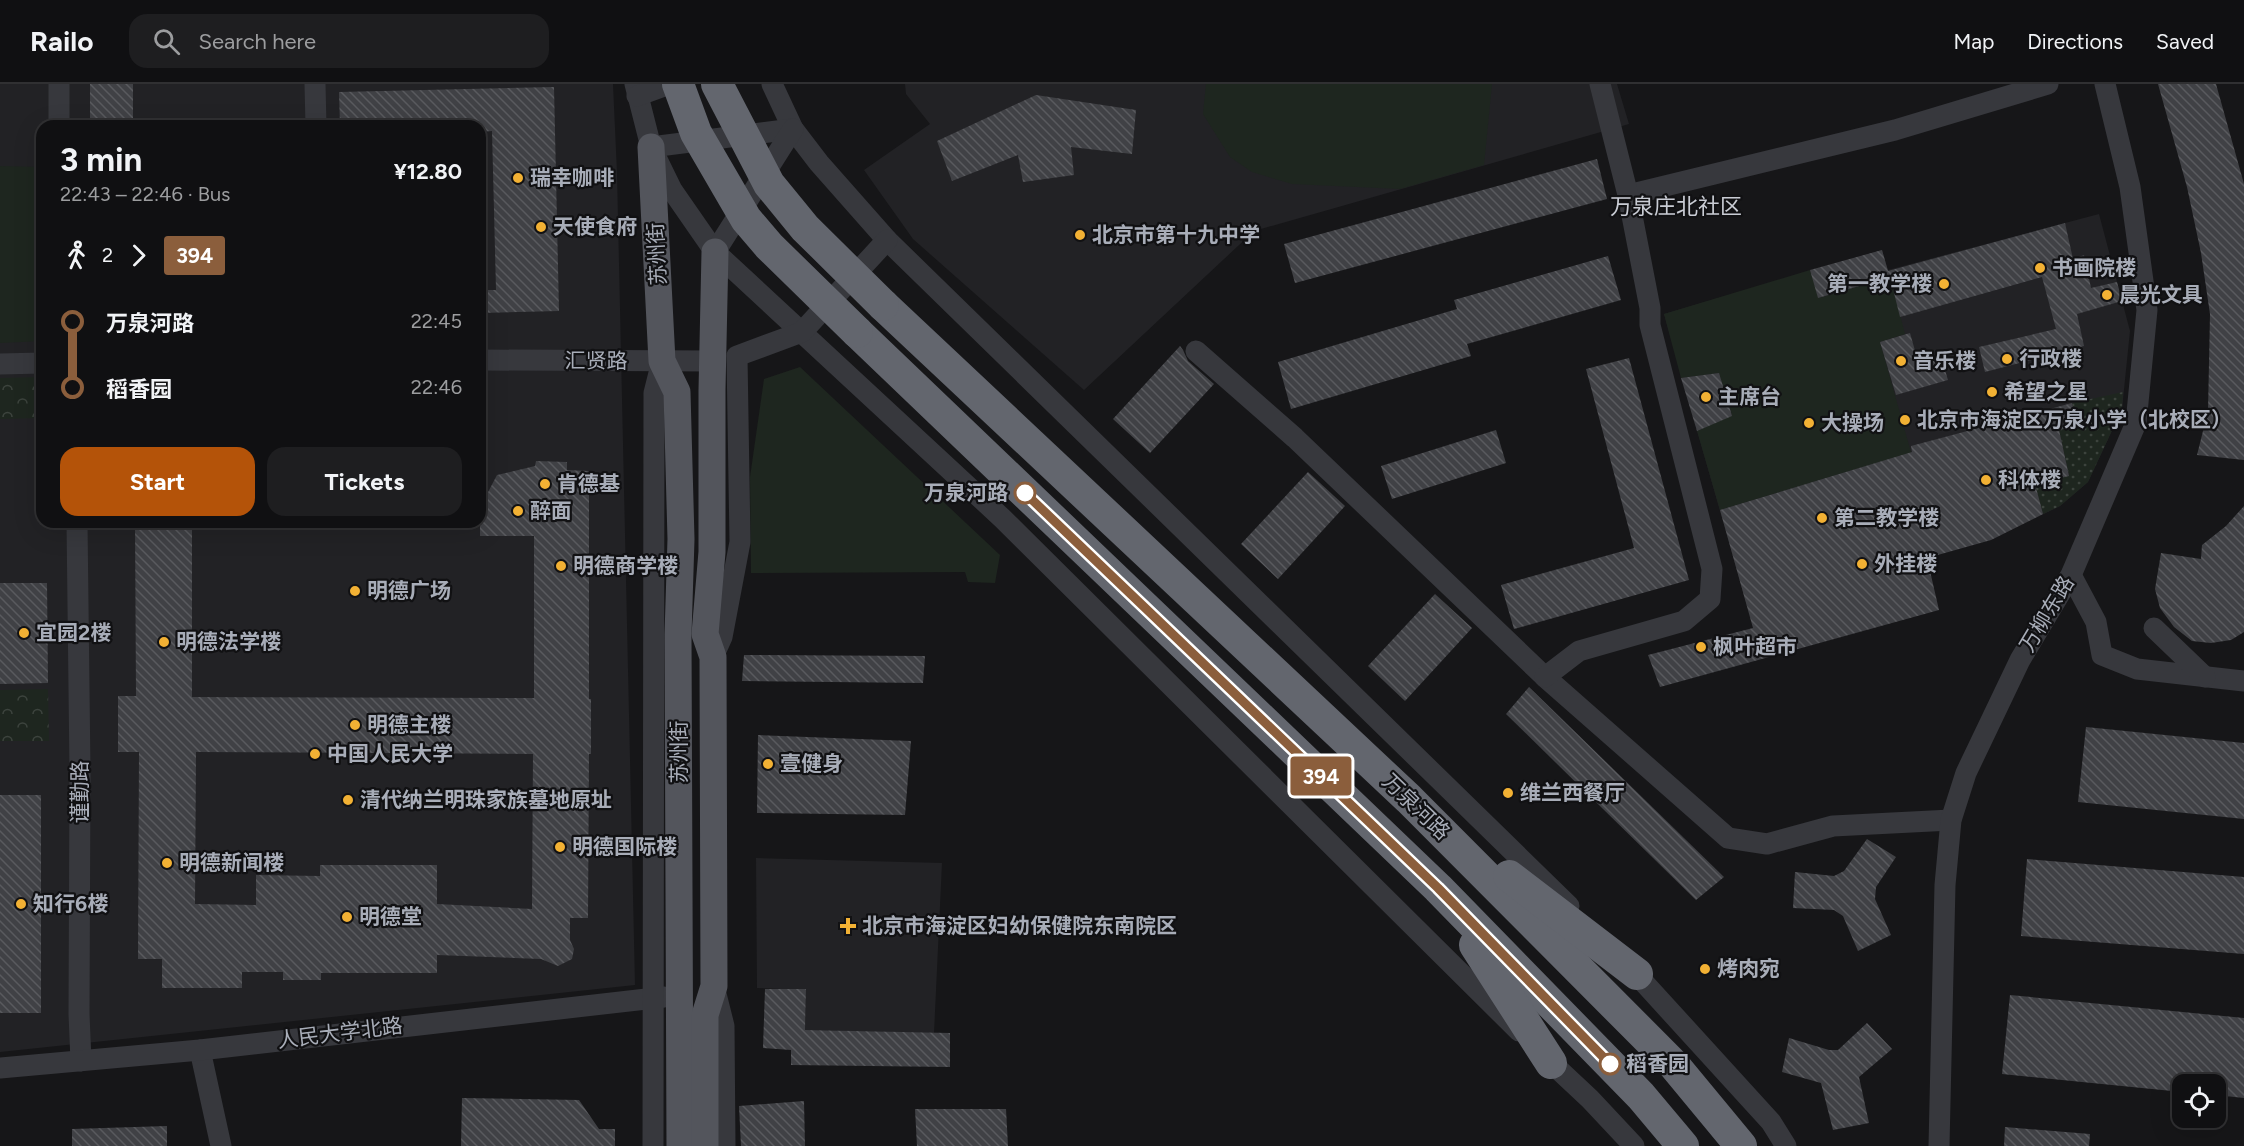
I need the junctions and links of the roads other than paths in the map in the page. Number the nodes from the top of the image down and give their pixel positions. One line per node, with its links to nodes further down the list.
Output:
1 (59, 84): 11 (street)
2 (315, 84): 12 (street)
3 (670, 84): 10 (street)
4 (678, 84): 33 (highway, 万泉河路, bridge)
5 (717, 84): 31 (highway, 万泉河路, bridge)
6 (772, 84): 13 (street, 万泉河路)
7 (1600, 84): 15 (street)
8 (2048, 84): 15 (street)
9 (2105, 84): 26 (street, 万柳东路)
10 (636, 90): 14 (street)
11 (59, 120)
12 (316, 120)
13 (793, 129): 14 (street); 16 (street, 万泉河路); 17 (street)
14 (651, 147): 17 (street); 22 (main road, 苏州街)
15 (1628, 195): 28 (street)
16 (886, 240): 18 (street); 34 (street, 万泉河路)
17 (715, 252): 18 (street); 20 (main road, 苏州街)
18 (802, 332): 20 (street); 40 (street)
19 (1196, 351): 28 (street)
20 (725, 358): 22 (street, 汇贤路); 35 (main road, 苏州街)
21 (486, 360): 22 (street, 汇贤路)
22 (662, 361): 36 (main road, 苏州街); 37 (street, 苏州街)
23 (36, 363): 24 (street)
24 (0, 364)
25 (77, 528): 39 (street, 谨勤路)
26 (2071, 575): 29 (street); 32 (street, 万柳东路)
27 (2154, 628): 29 (street)
28 (1545, 677): 32 (street)
29 (2205, 677): 30 (street)
30 (2244, 681)
31 (1409, 799): 34 (highway); 49 (highway, 万泉河路)
32 (1951, 820): 51 (street, 万柳东路)
33 (1438, 888): 40 (highway); 48 (highway, 万泉河路)
34 (1637, 974): 50 (street, 万泉河路)
35 (714, 986): 45 (main road, 苏州街); 46 (street, 苏州街)
36 (680, 995): 37 (street, 人民大学北路); 44 (main road, 苏州街)
37 (652, 998): 38 (street, 人民大学北路); 43 (street, 苏州街)
38 (200, 1050): 39 (street, 人民大学北路); 42 (street)
39 (81, 1061): 41 (street, 人民大学北路)
40 (1551, 1063): 47 (street)
41 (0, 1068)
42 (221, 1146)
43 (653, 1146)
44 (680, 1146)
45 (705, 1146)
46 (724, 1146)
47 (1634, 1146)
48 (1683, 1146)
49 (1741, 1146)
50 (1786, 1146)
51 (1939, 1146)

